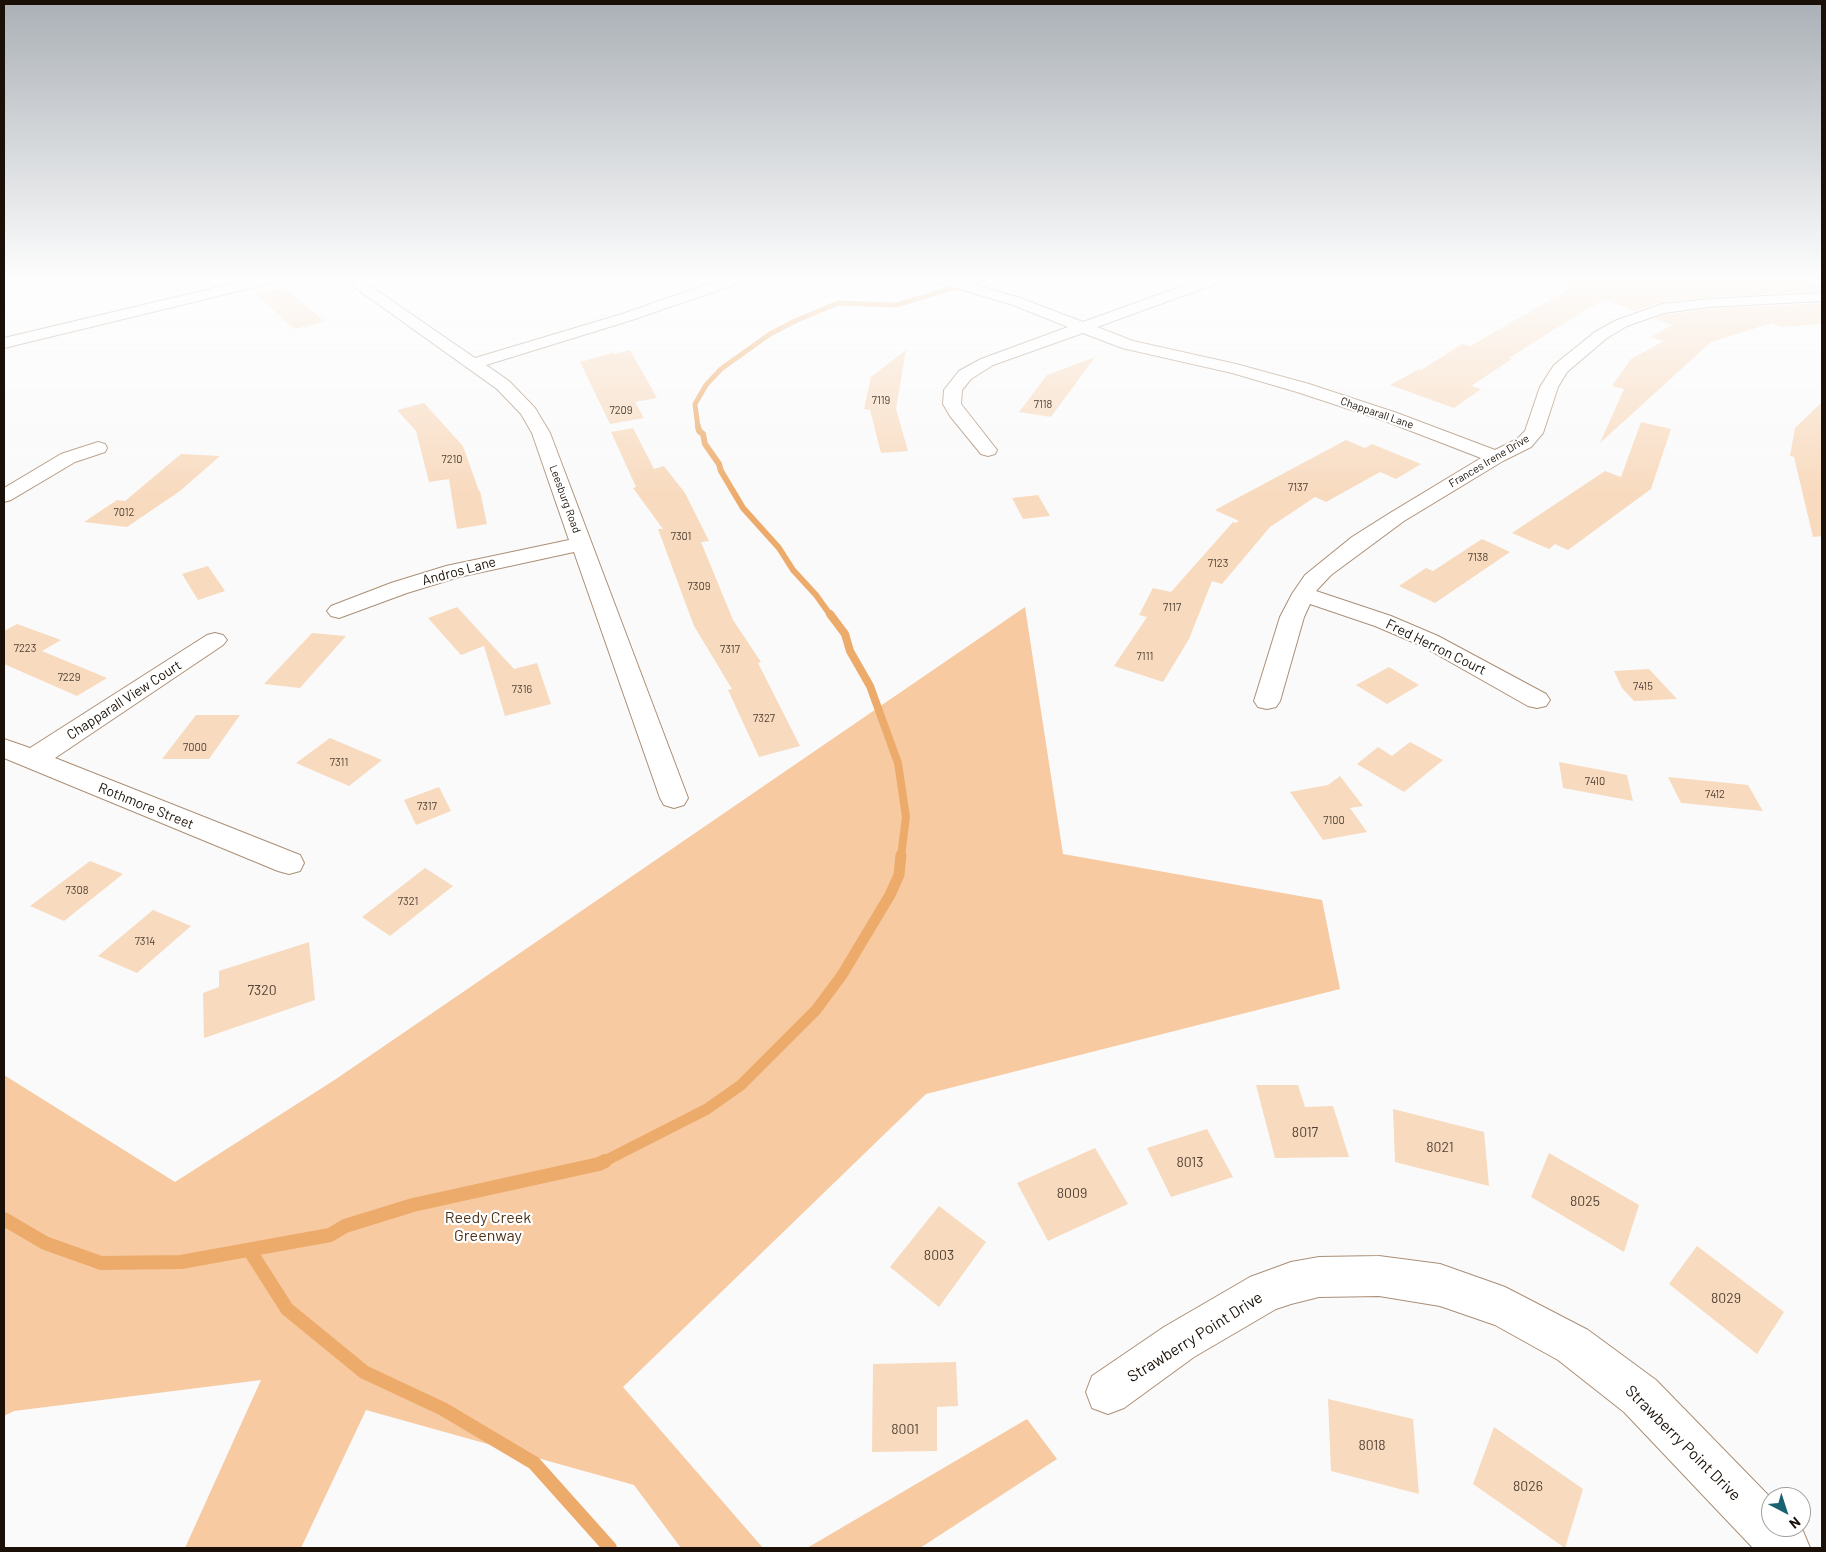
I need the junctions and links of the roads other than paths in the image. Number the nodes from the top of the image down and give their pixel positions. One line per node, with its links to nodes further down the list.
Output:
1 (455, 351): 6 (street, Leesburg Road)
2 (514, 351): 6 (street)
3 (1017, 351): 8 (street)
4 (1160, 351): 9 (street, Chapparall Lane)
5 (1582, 351): 9 (street, Frances Irene Drive)
6 (473, 364): 11 (street, Leesburg Road)
7 (98, 448): 10 (street)
8 (988, 450)
9 (1496, 457): 12 (street, Frances Irene Drive)
10 (4, 496)
11 (582, 544): 13 (street, Andros Lane); 19 (street, Leesburg Road)
12 (1303, 594): 15 (street, Fred Herron Court); 16 (street, Frances Irene Drive)
13 (339, 611)
14 (215, 640): 18 (street, Chapparall View Court)
15 (1537, 700)
16 (1266, 701)
17 (4, 748): 18 (street, Rothmore Street)
18 (32, 760): 20 (street, Rothmore Street)
19 (674, 798)
20 (289, 863)
21 (1108, 1392): 22 (street, Strawberry Point Drive)
22 (1786, 1548)

